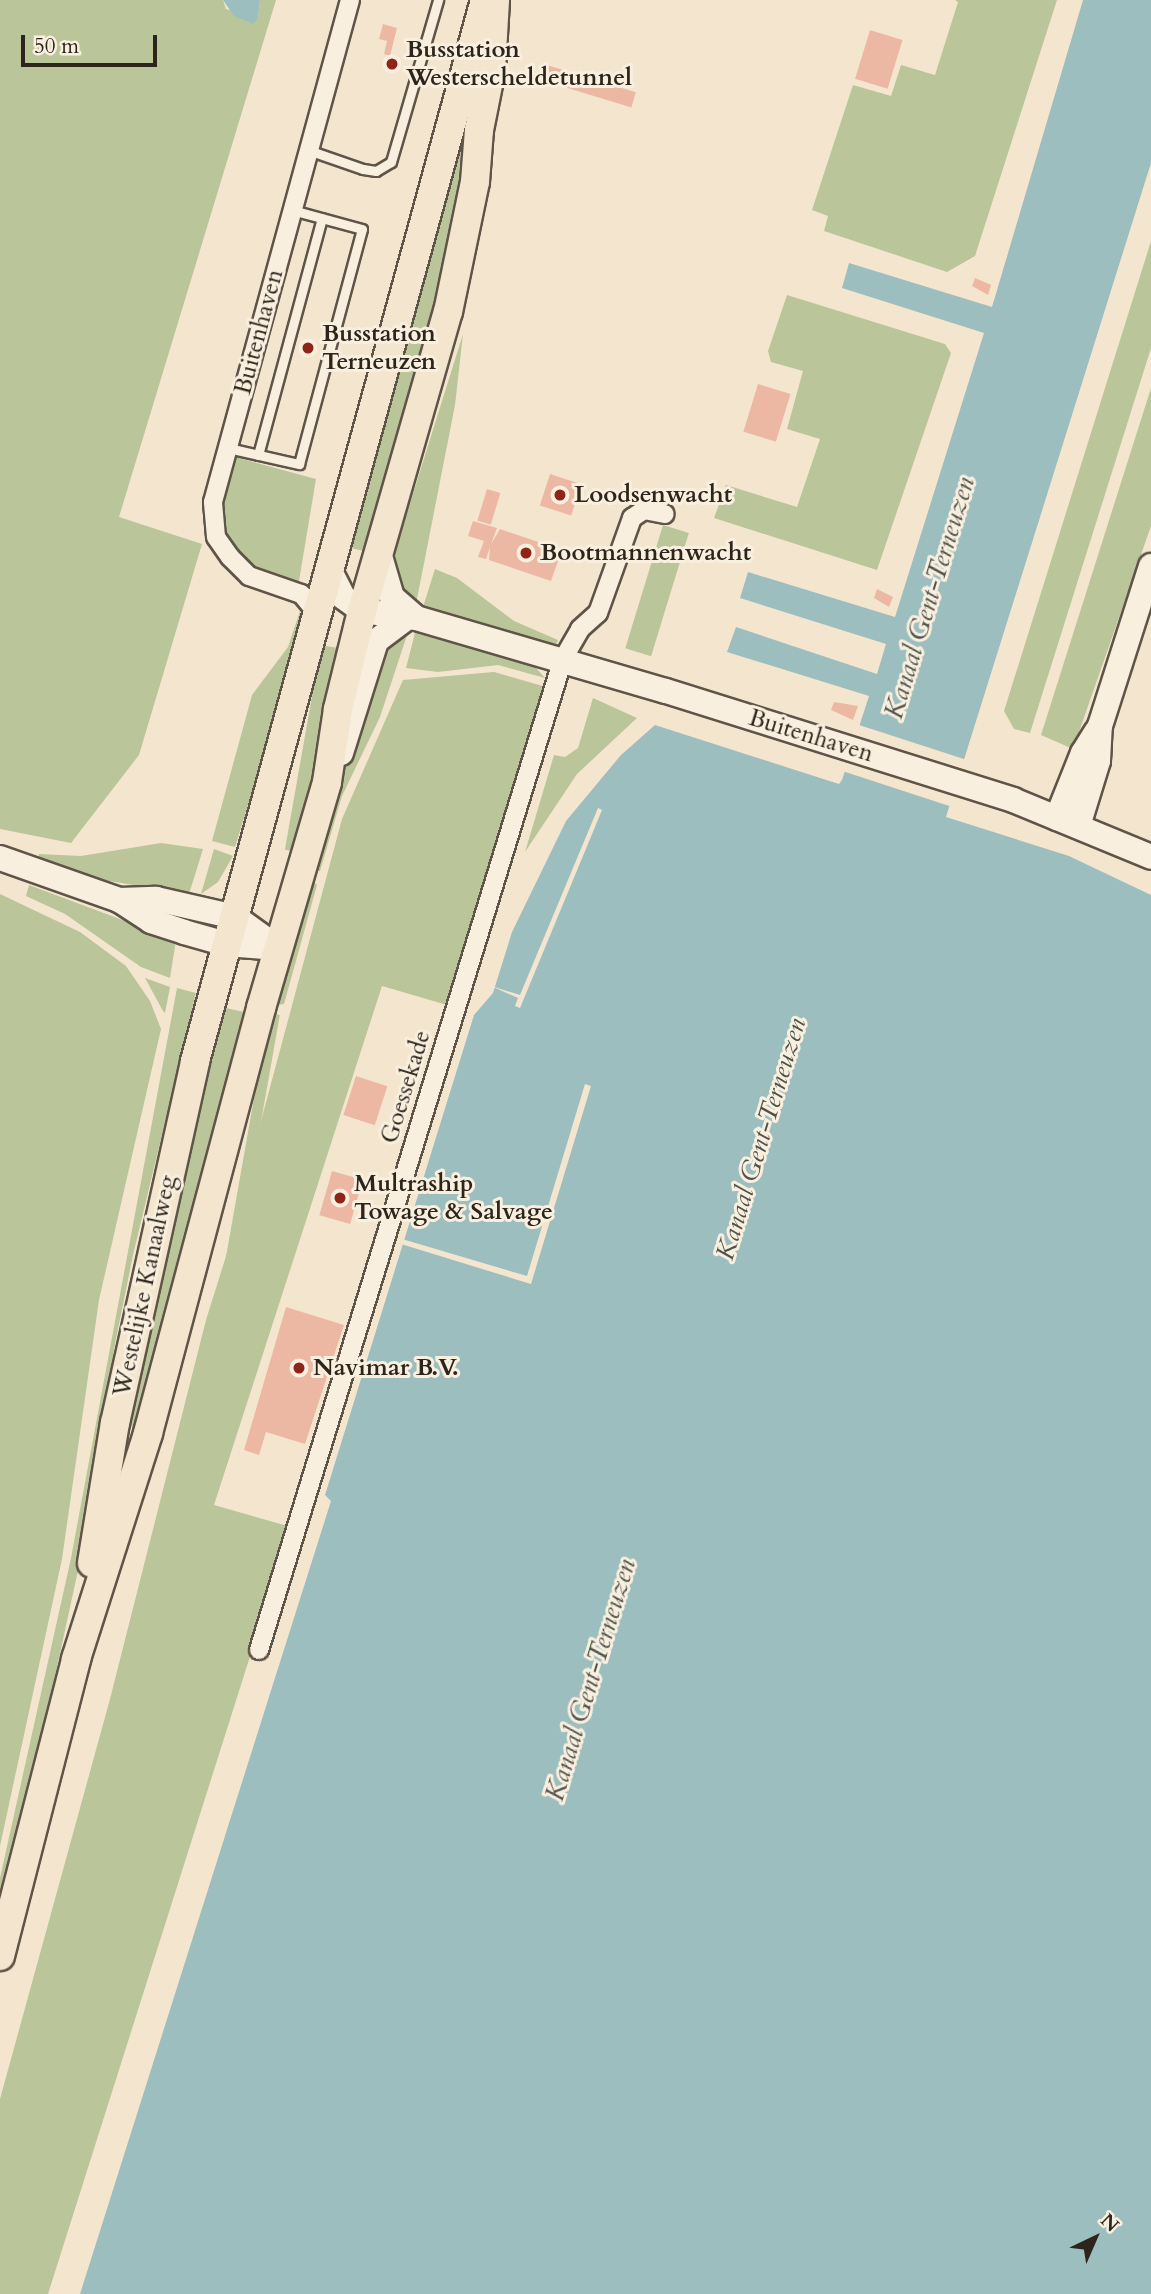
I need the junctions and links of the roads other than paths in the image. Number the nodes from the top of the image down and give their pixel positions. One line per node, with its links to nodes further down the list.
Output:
1 (350, 0): 5 (street, Buitenhaven)
2 (438, 0): 5 (lane)
3 (485, 0): 13 (main road)
4 (495, 0): 11 (main road)
5 (308, 150): 6 (street, Buitenhaven)
6 (292, 210): 7 (lane); 8 (street, Buitenhaven)
7 (323, 218): 9 (lane); 9 (lane)
8 (228, 448): 9 (lane); 15 (street, Buitenhaven)
9 (258, 455)
10 (665, 514): 17 (street)
11 (380, 556): 14 (main road); 16 (main road, Buitenhaven)
12 (1151, 566): 19 (main road)
13 (330, 571): 14 (main road); 15 (main road)
14 (362, 611): 16 (main road, Buitenhaven); 18 (main road)
15 (318, 614): 23 (main road)
16 (410, 619): 17 (main road, Buitenhaven); 18 (main road)
17 (563, 659): 19 (main road, Buitenhaven); 26 (street, Goessekade)
18 (327, 782): 25 (main road)
19 (1068, 822): 20 (main road, Buitenhaven)
20 (1151, 857)
21 (0, 858): 22 (main road)
22 (119, 900): 23 (main road); 24 (main road)
23 (235, 917): 24 (main road, Westelijke Kanaalweg); 25 (main road)
24 (226, 944): 25 (main road); 27 (main road, Westelijke Kanaalweg)
25 (278, 948): 27 (main road, Westelijke Kanaalweg)
26 (259, 1650)
27 (76, 1659): 28 (main road, Westelijke Kanaalweg)
28 (0, 1956)

